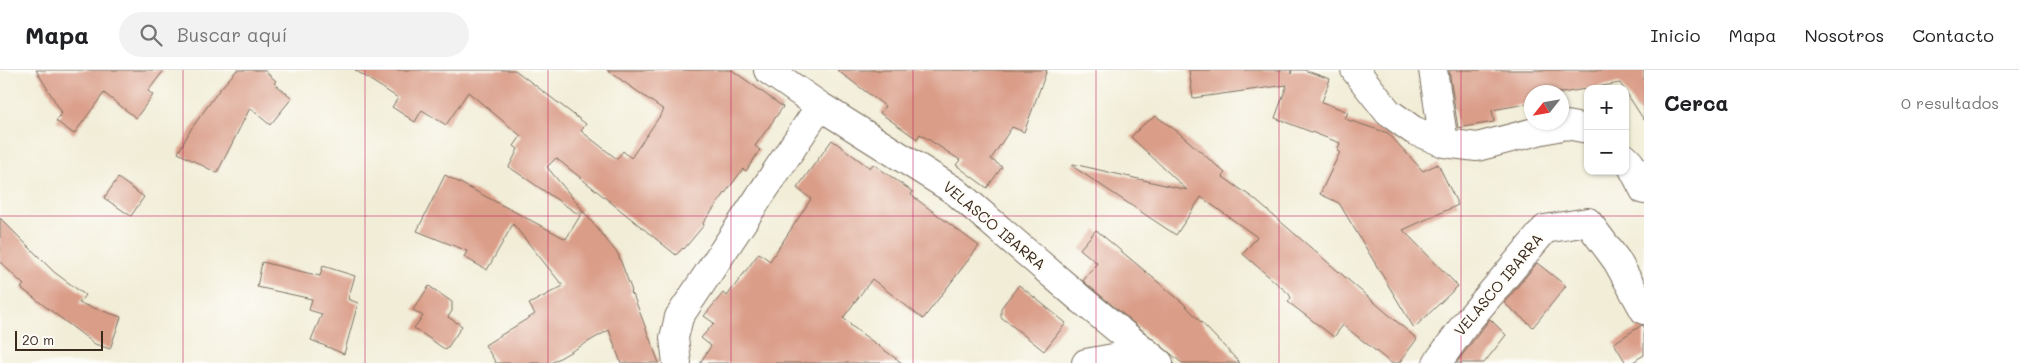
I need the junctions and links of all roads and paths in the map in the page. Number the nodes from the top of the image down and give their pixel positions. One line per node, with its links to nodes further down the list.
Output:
1 (1355, 70): 6 (street)
2 (1433, 70): 6 (street)
3 (776, 72): 4 (street, VELASCO IBARRA)
4 (820, 106): 10 (street, VELASCO IBARRA); 11 (street)
5 (1584, 128): 6 (street)
6 (1444, 143)
7 (1629, 162): 8 (street)
8 (1644, 190)
9 (1644, 310): 13 (street, VELASCO IBARRA)
10 (1153, 358): 12 (street)
11 (677, 363)
12 (1086, 363)
13 (1437, 363)

